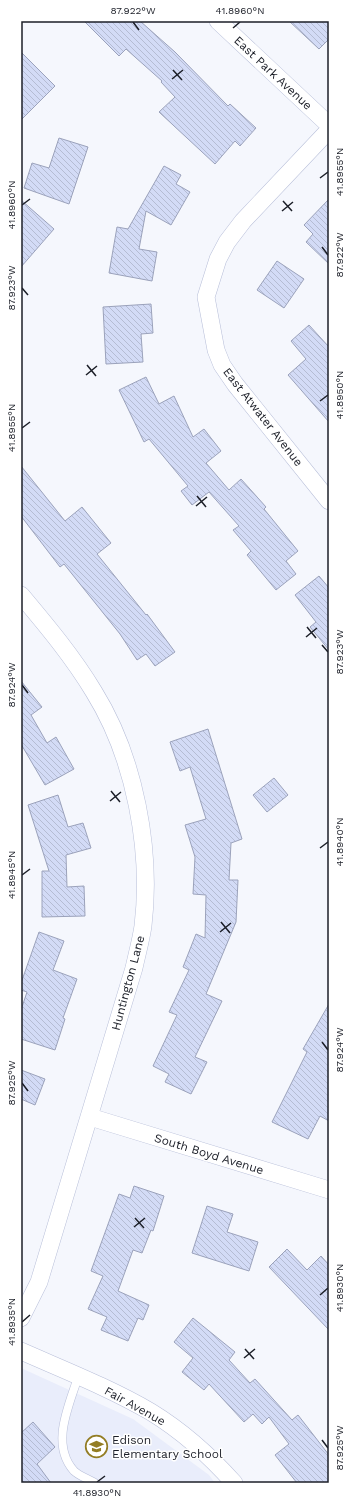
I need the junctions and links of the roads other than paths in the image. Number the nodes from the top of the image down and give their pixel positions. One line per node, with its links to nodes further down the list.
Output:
1 (218, 21): 2 (street, East Park Avenue)
2 (329, 125)
3 (329, 130): 4 (street, East Atwater Avenue)
4 (329, 501)
5 (21, 595): 6 (street, Huntington Lane)
6 (90, 1117): 7 (street, South Boyd Avenue); 8 (street, Huntington Lane)
7 (329, 1190)
8 (21, 1318)
9 (21, 1351): 10 (street, Fair Avenue)
10 (78, 1377): 11 (lane); 12 (street, Fair Avenue)
11 (96, 1483)
12 (234, 1483)

